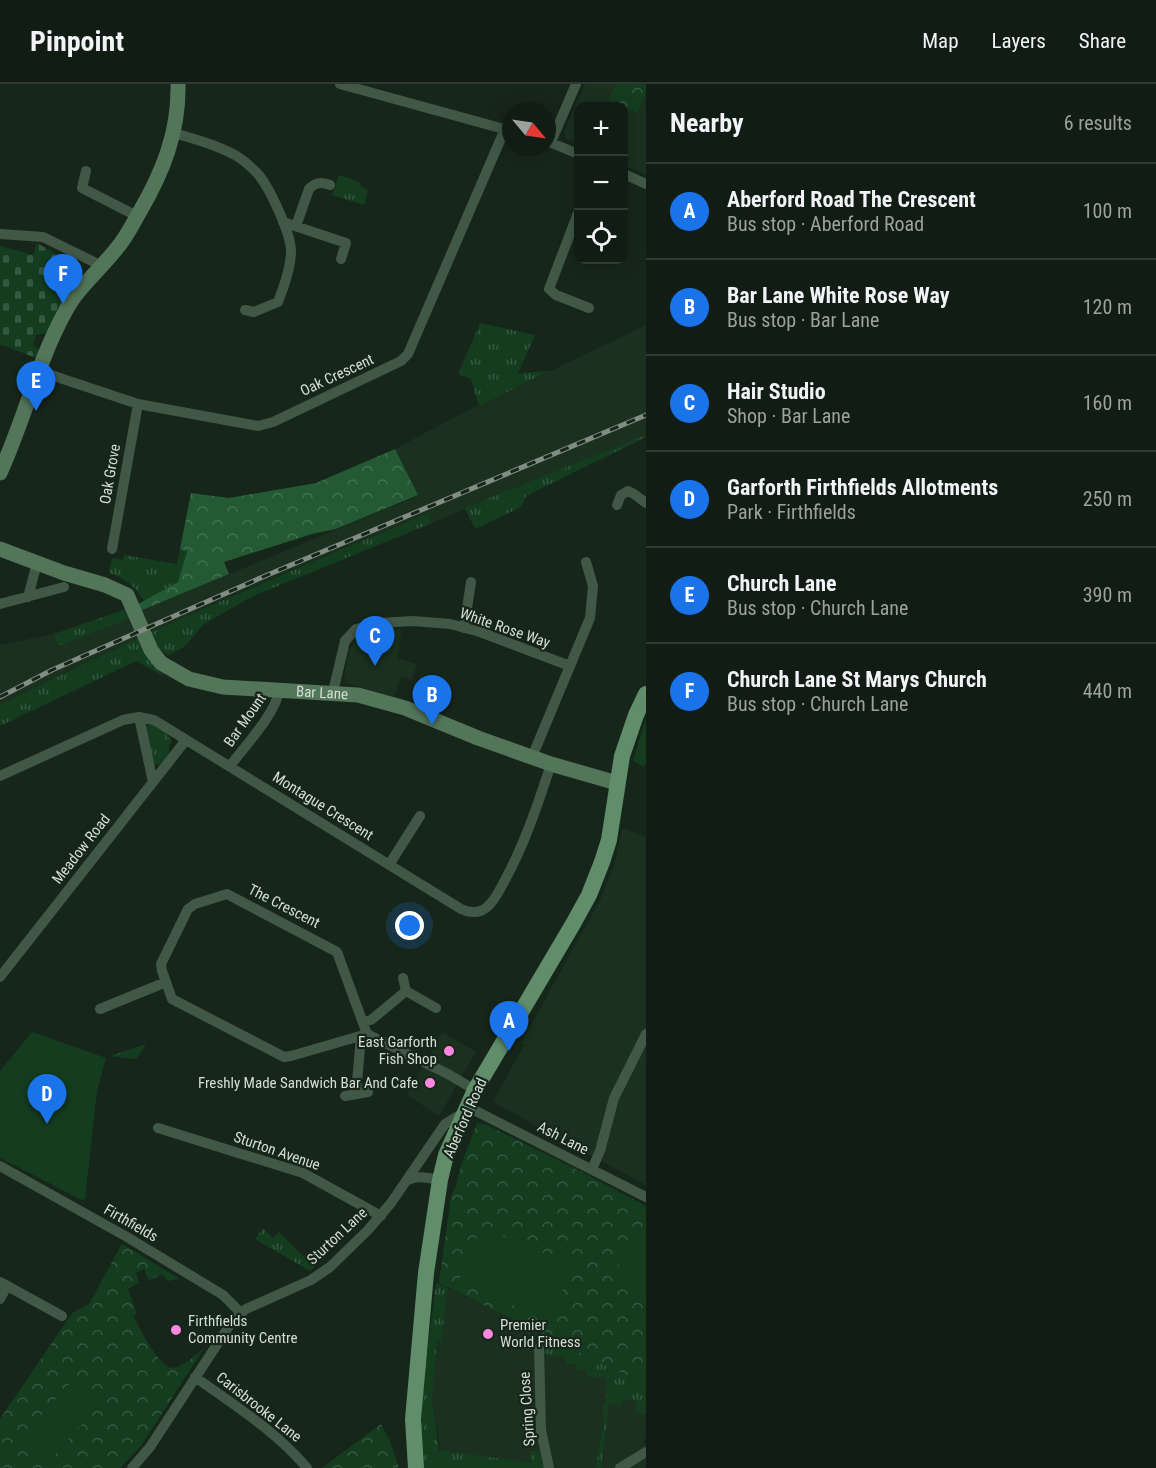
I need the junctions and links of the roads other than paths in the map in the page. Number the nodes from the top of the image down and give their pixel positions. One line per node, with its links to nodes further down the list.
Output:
1 (178, 84): 6 (street)
2 (340, 84): 5 (street)
3 (576, 84): 4 (street)
4 (556, 126)
5 (502, 128)
6 (174, 134): 14 (street); 15 (street)
7 (502, 143): 26 (street, Oak Crescent)
8 (556, 144): 9 (street)
9 (574, 152)
10 (86, 171): 14 (street)
11 (628, 176): 12 (street)
12 (646, 184)
13 (330, 185): 16 (street)
14 (137, 216): 22 (street)
15 (283, 222): 16 (street); 24 (street)
16 (296, 226): 20 (street)
17 (574, 226): 23 (street)
18 (350, 230): 20 (street)
19 (0, 234): 22 (street)
20 (346, 243): 21 (street)
21 (341, 259)
22 (99, 268): 25 (street)
23 (589, 308)
24 (245, 310)
25 (39, 371): 26 (street, Oak Crescent); 27 (street)
26 (138, 404): 32 (street, Oak Grove)
27 (6, 446): 28 (street)
28 (0, 473)
29 (646, 503): 30 (street)
30 (617, 505)
31 (0, 549): 34 (street, Bar Lane)
32 (112, 549)
33 (586, 562): 40 (street)
34 (37, 563): 35 (street, Bar Lane); 37 (street)
35 (64, 580): 37 (street); 41 (street, Bar Lane)
36 (471, 582): 39 (street)
37 (28, 597): 38 (street)
38 (0, 604)
39 (464, 627): 40 (street, White Rose Way); 42 (street, White Rose Way)
40 (570, 666): 46 (street)
41 (279, 690): 42 (street, Bar Lane); 48 (street, Bar Mount)
42 (333, 692): 46 (street, Bar Lane)
43 (646, 694): 51 (main road, Aberford Road)
44 (138, 717): 45 (street, Montague Crescent); 49 (street); 50 (street)
45 (186, 740): 48 (street, Montague Crescent); 50 (street, Meadow Road)
46 (532, 757): 47 (street, Bar Lane)
47 (551, 764): 51 (street, Bar Lane); 53 (street, Montague Crescent)
48 (230, 766): 53 (street, Montague Crescent)
49 (0, 776)
50 (153, 782): 55 (street, Meadow Road)
51 (617, 783): 65 (main road, Aberford Road)
52 (420, 816): 53 (street)
53 (389, 865)
54 (0, 956): 55 (street)
55 (10, 964): 56 (street, Meadow Road)
56 (0, 977)
57 (403, 978): 59 (street)
58 (165, 982): 61 (street); 62 (street, The Crescent); 64 (street)
59 (406, 992): 60 (street); 62 (street)
60 (436, 1008)
61 (100, 1009)
62 (363, 1022): 64 (street, The Crescent)
63 (646, 1034): 70 (street)
64 (364, 1035): 65 (street); 66 (street)
65 (475, 1090): 67 (main road, Aberford Road)
66 (368, 1092)
67 (465, 1110): 70 (street, Ash Lane); 71 (street, Sturton Lane); 72 (main road, Aberford Road)
68 (158, 1128): 74 (street, Sturton Avenue)
69 (0, 1167): 77 (street, Firthfields)
70 (592, 1169): 73 (street, Ash Lane)
71 (408, 1180): 72 (street); 74 (street, Sturton Lane)
72 (440, 1180): 86 (main road, Aberford Road)
73 (646, 1197)
74 (381, 1216): 77 (street, Sturton Lane)
75 (4, 1284): 76 (street); 78 (street)
76 (0, 1299)
77 (241, 1313): 80 (street)
78 (62, 1316)
79 (539, 1348): 87 (street, Spring Close)
80 (195, 1377): 83 (street); 84 (street, Carisbrooke Lane)
81 (646, 1452): 88 (street)
82 (312, 1456): 84 (street, Carisbrooke Lane)
83 (136, 1464): 85 (street)
84 (305, 1466)
85 (150, 1468)
86 (416, 1468)
87 (549, 1468)
88 (620, 1468)

